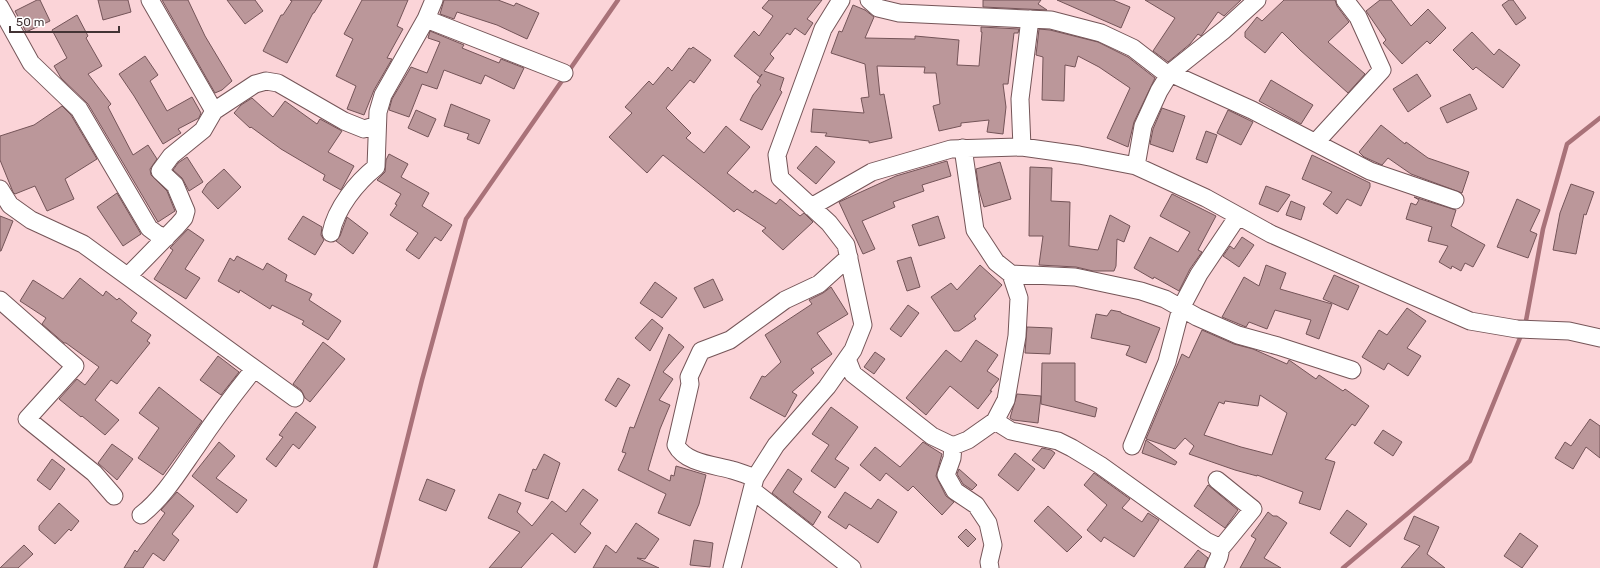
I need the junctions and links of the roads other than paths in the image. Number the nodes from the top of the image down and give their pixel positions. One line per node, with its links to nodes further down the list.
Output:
1 (150, 0): 12 (street)
2 (434, 0): 8 (street)
3 (842, 0): 20 (street)
4 (869, 0): 9 (street)
5 (1256, 0): 11 (street)
6 (1349, 1): 14 (street)
7 (0, 7): 23 (street)
8 (426, 19): 10 (street); 13 (street)
9 (1030, 19): 11 (street); 15 (street)
10 (564, 73)
11 (1170, 73): 14 (street); 17 (street)
12 (214, 111): 13 (street); 23 (street)
13 (377, 125): 22 (street)
14 (1316, 142): 19 (street)
15 (1022, 147): 16 (street); 17 (street)
16 (962, 148): 20 (street); 25 (street)
17 (1136, 166): 21 (street)
18 (0, 189): 26 (street)
19 (1455, 200)
20 (811, 207): 24 (street)
21 (1238, 216): 28 (street); 29 (street)
22 (331, 232)
23 (166, 238): 26 (street)
24 (849, 257): 30 (street); 38 (street)
25 (1011, 274): 28 (street); 34 (street)
26 (128, 276): 31 (street)
27 (0, 300): 39 (street)
28 (1181, 308): 32 (street); 36 (street)
29 (1600, 338)
30 (847, 359): 35 (street); 38 (street)
31 (254, 369): 33 (street); 40 (street)
32 (1352, 370)
33 (295, 398)
34 (994, 421): 35 (street); 41 (street)
35 (953, 446): 44 (street)
36 (1132, 446)
37 (1217, 480): 41 (street)
38 (754, 484): 42 (street); 43 (street)
39 (114, 496)
40 (141, 515)
41 (1221, 548): 45 (street)
42 (735, 566)
43 (852, 568)
44 (990, 568)
45 (1214, 568)

